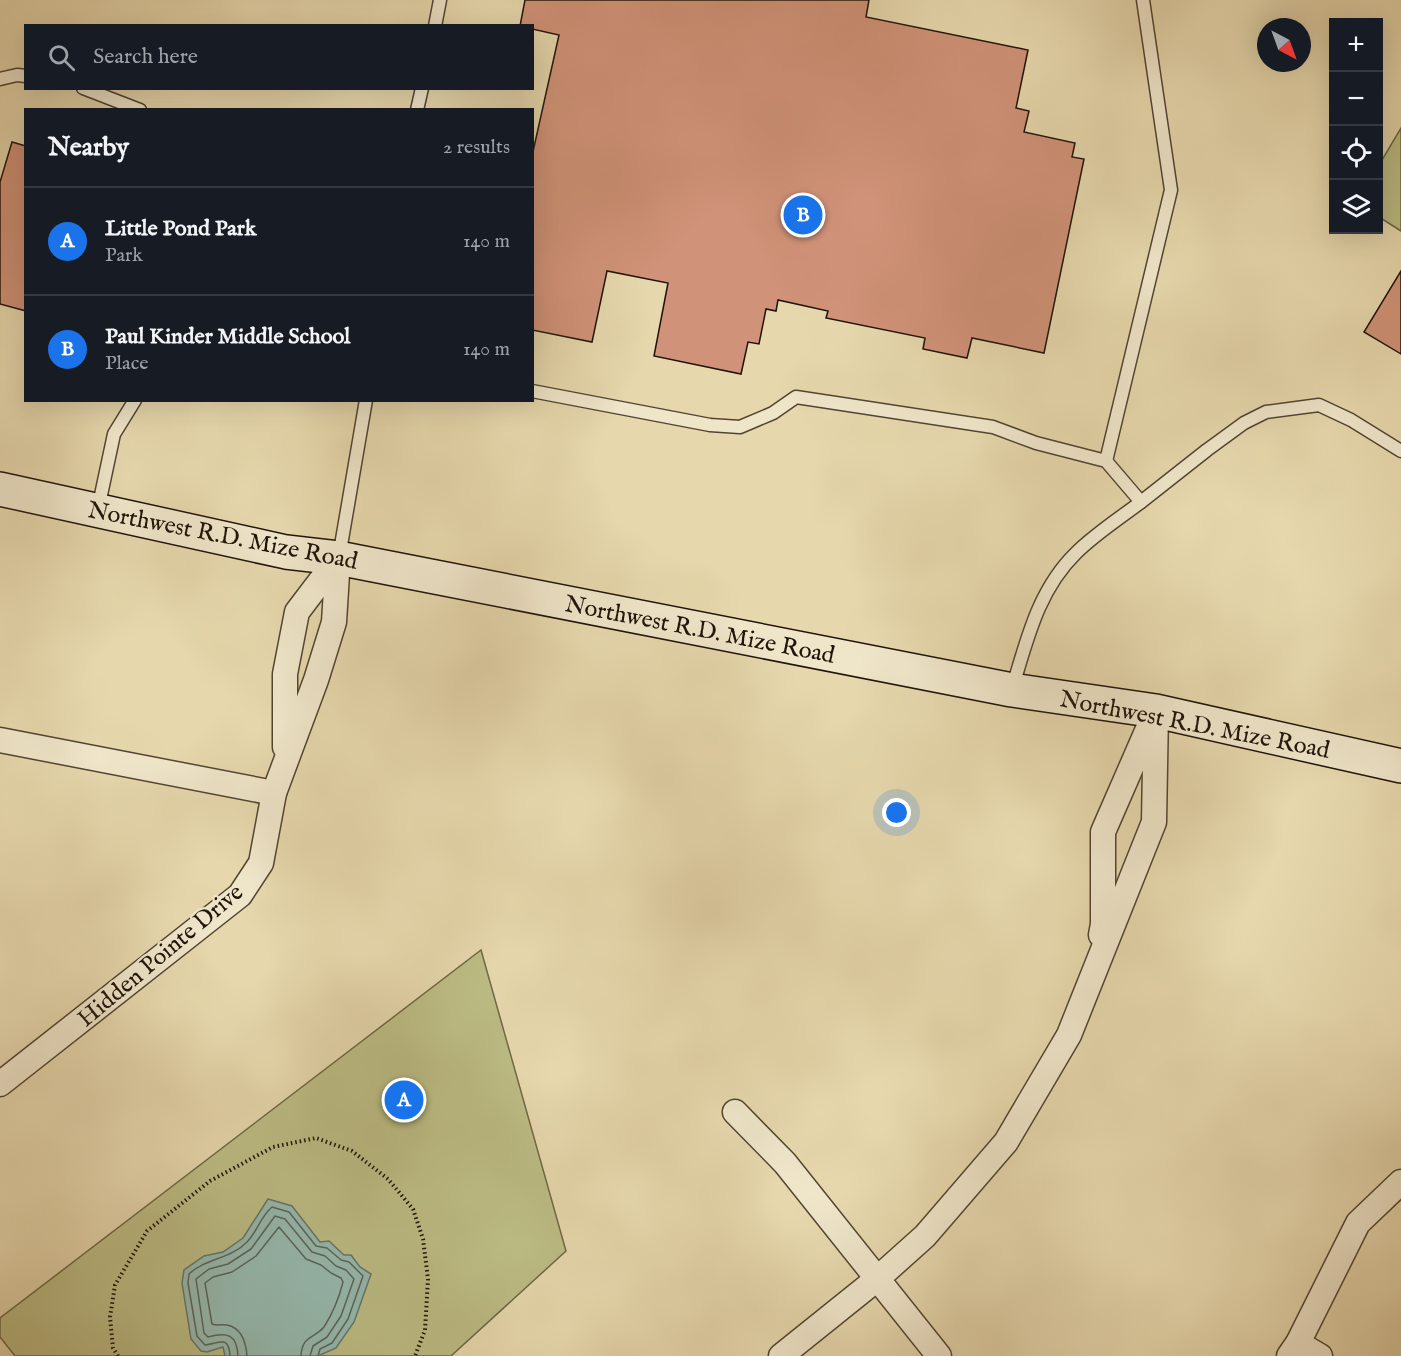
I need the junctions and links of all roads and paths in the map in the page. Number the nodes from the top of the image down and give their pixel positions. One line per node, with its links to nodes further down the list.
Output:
1 (440, 0): 3 (lane)
2 (1143, 0): 14 (lane)
3 (435, 24)
4 (24, 76): 5 (lane)
5 (0, 79)
6 (88, 90): 8 (lane)
7 (422, 90): 9 (lane)
8 (135, 108)
9 (417, 108)
10 (534, 391): 14 (lane)
11 (134, 402): 17 (lane)
12 (366, 402): 18 (lane)
13 (1401, 451): 16 (lane)
14 (1106, 461): 16 (lane)
15 (0, 489): 17 (main road, Northwest R.D. Mize Road)
16 (1141, 502): 19 (lane)
17 (98, 510): 18 (main road, Northwest R.D. Mize Road)
18 (338, 558): 19 (main road, Northwest R.D. Mize Road); 22 (street, Hidden Pointe Drive); 22 (street, Hidden Pointe Drive)
19 (1012, 690): 20 (main road, Northwest R.D. Mize Road)
20 (1156, 711): 23 (main road, Northwest R.D. Mize Road); 25 (street); 25 (street)
21 (0, 740): 24 (street)
22 (286, 761): 24 (street, Hidden Pointe Drive)
23 (1401, 766)
24 (274, 793): 26 (street, Hidden Pointe Drive)
25 (1088, 987): 29 (street)
26 (0, 1084)
27 (735, 1112): 29 (street)
28 (1401, 1182): 30 (street)
29 (878, 1279): 33 (street); 34 (street)
30 (1294, 1349): 35 (street)
31 (118, 1356): 32 (path)
32 (415, 1356)
33 (781, 1356)
34 (939, 1356)
35 (1320, 1356)

